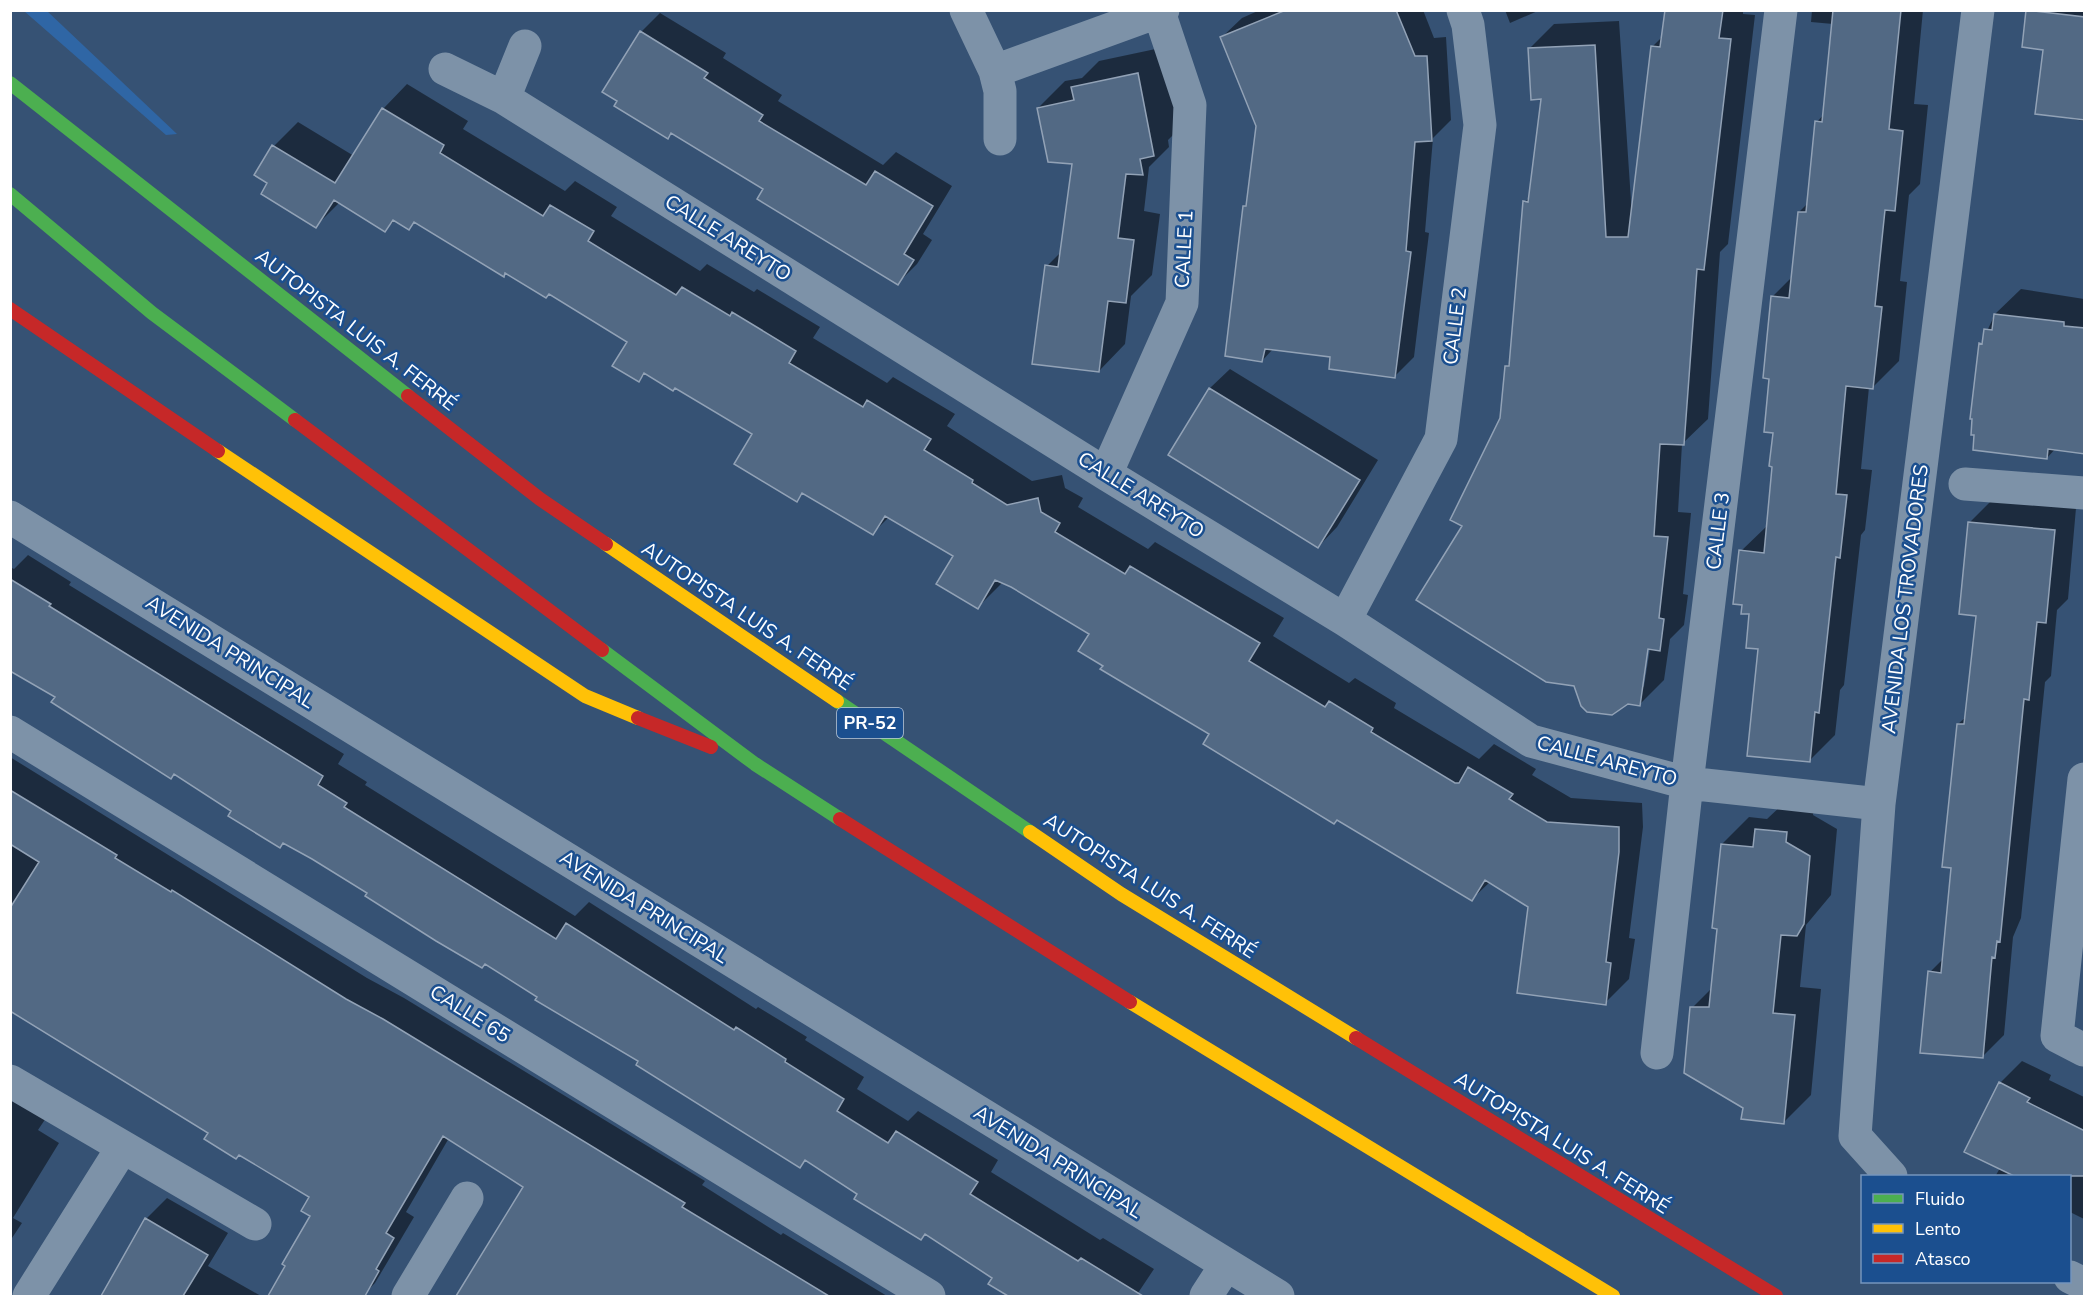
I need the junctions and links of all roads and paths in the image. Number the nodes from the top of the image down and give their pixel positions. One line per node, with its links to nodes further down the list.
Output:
1 (966, 10): 8 (street)
2 (1463, 10): 18 (street, CALLE 2)
3 (1781, 10): 22 (street, CALLE 3)
4 (1978, 10): 23 (street, AVENIDA LOS TROVADORES)
5 (1161, 11): 8 (street); 14 (street, CALLE 1)
6 (525, 46): 10 (street)
7 (445, 69): 10 (street, CALLE AREYTO)
8 (995, 71): 11 (street)
9 (10, 83): 40 (highway, AUTOPISTA LUIS A. FERRÉ / PR-52)
10 (504, 98): 14 (street, CALLE AREYTO)
11 (1000, 139)
12 (10, 194): 20 (highway)
13 (10, 309): 20 (highway)
14 (1106, 474): 18 (street, CALLE AREYTO)
15 (1965, 484): 16 (street)
16 (2085, 493)
17 (10, 517): 31 (street, AVENIDA PRINCIPAL)
18 (1345, 620): 22 (street, CALLE AREYTO)
19 (10, 732): 36 (street, CALLE 65)
20 (755, 765): 39 (highway)
21 (2085, 779): 24 (street)
22 (1687, 783): 23 (street, CALLE AREYTO); 25 (street, CALLE 3)
23 (1879, 804): 28 (street, AVENIDA LOS TROVADORES)
24 (2071, 1043)
25 (1657, 1053)
26 (10, 1081): 27 (street)
27 (122, 1148): 30 (street); 34 (street)
28 (1891, 1175)
29 (467, 1198): 35 (street)
30 (255, 1224)
31 (1226, 1265): 37 (street); 38 (street, AVENIDA PRINCIPAL)
32 (2071, 1277): 33 (street)
33 (2085, 1284)
34 (29, 1296)
35 (408, 1296)
36 (929, 1296)
37 (1206, 1296)
38 (1278, 1296)
39 (1613, 1296)
40 (1776, 1296)

